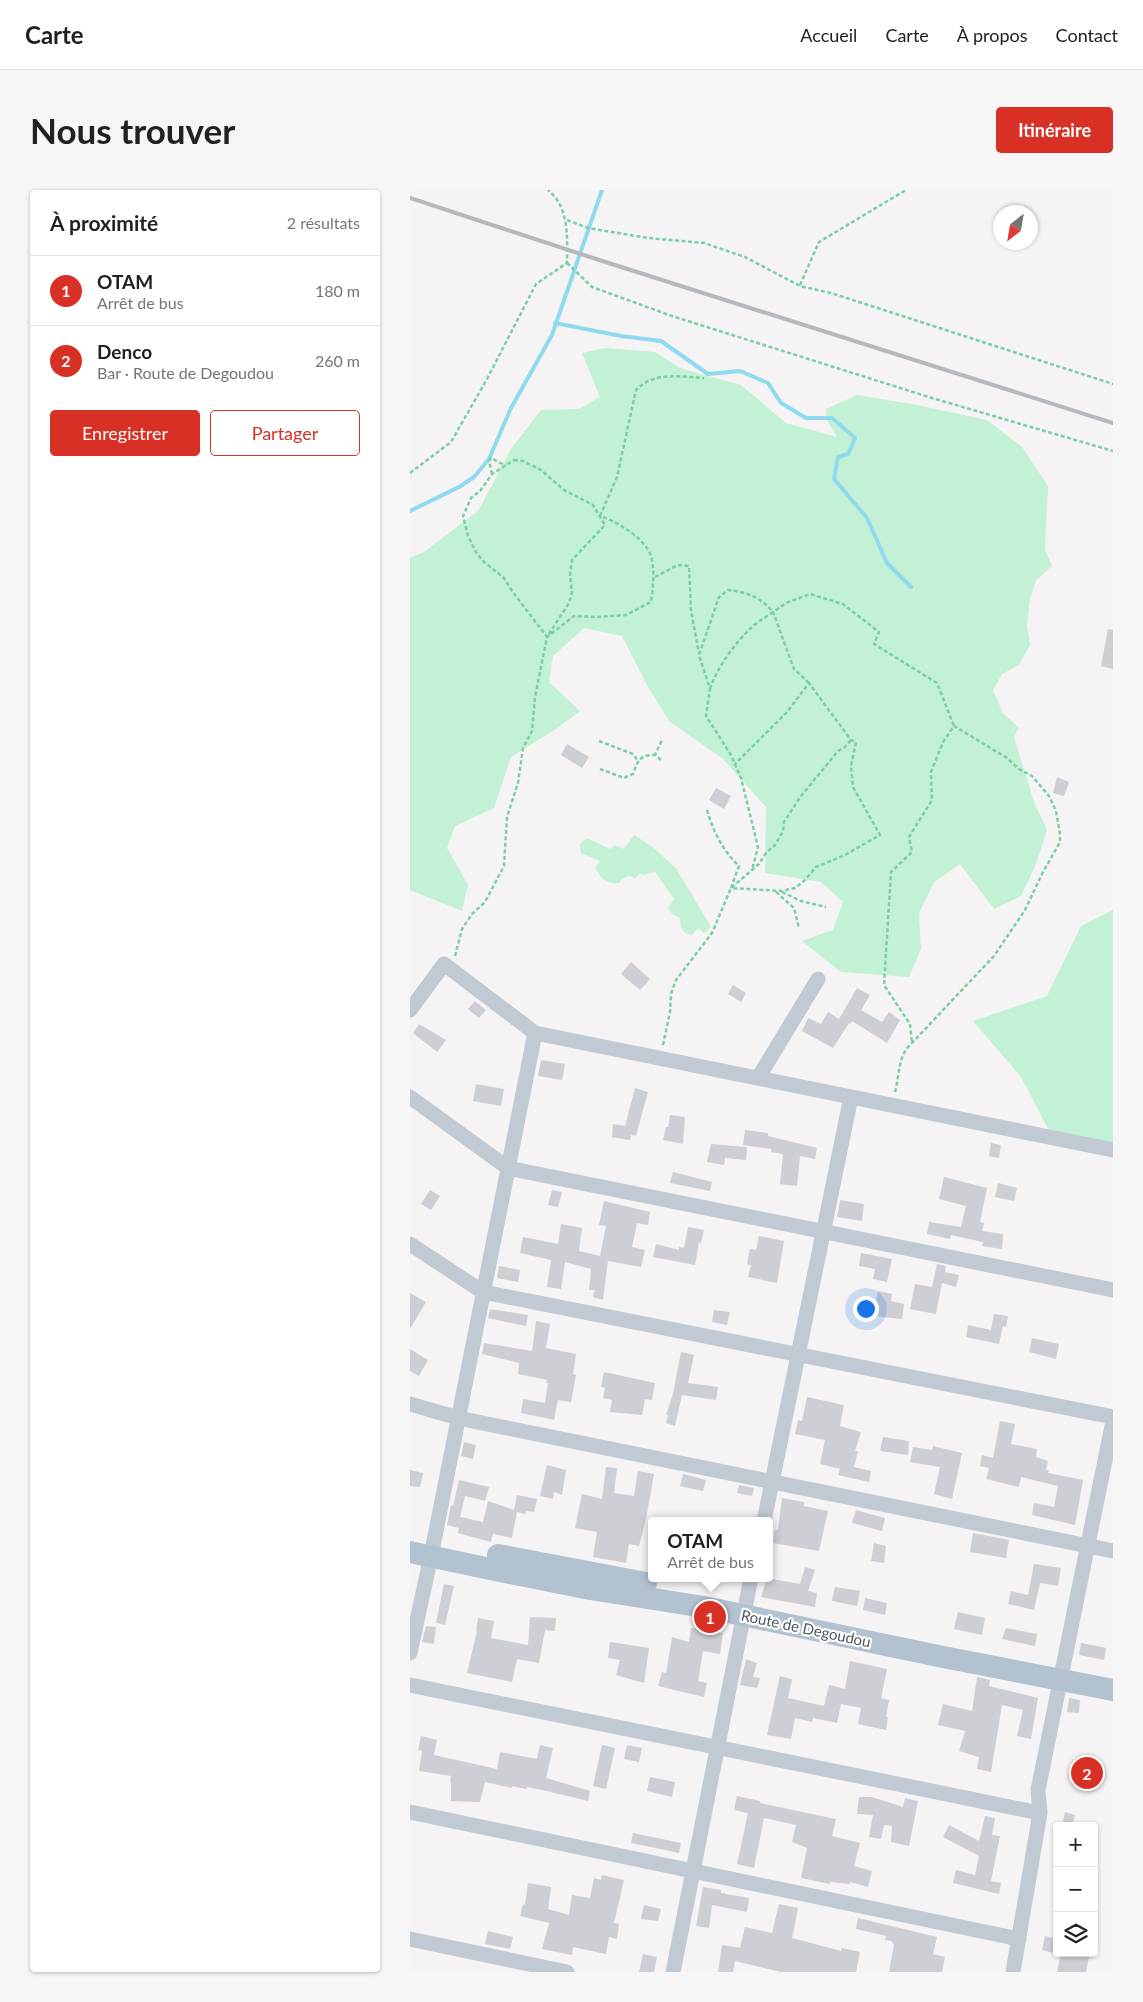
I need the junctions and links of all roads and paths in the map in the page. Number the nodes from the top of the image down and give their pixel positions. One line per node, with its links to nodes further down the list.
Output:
1 (548, 190): 3 (path)
2 (906, 190): 5 (path)
3 (567, 220): 4 (path); 5 (path)
4 (567, 263): 8 (path); 10 (path)
5 (800, 286): 7 (path)
6 (704, 378): 12 (path)
7 (1113, 384)
8 (1113, 451)
9 (506, 466): 11 (path); 11 (path); 12 (path)
10 (410, 473)
11 (492, 474): 15 (path)
12 (600, 516): 13 (path); 15 (path)
13 (654, 577): 15 (path); 16 (path)
14 (773, 612): 16 (path); 17 (path); 18 (path); 19 (path)
15 (547, 637): 35 (path)
16 (699, 655): 18 (path)
17 (810, 683): 21 (path); 26 (path)
18 (710, 689): 26 (path)
19 (954, 726): 39 (path); 39 (path)
20 (662, 740): 23 (path)
21 (851, 740): 29 (path); 32 (path)
22 (599, 741): 25 (path)
23 (655, 755): 24 (path); 25 (path)
24 (661, 760)
25 (638, 761): 27 (path)
26 (735, 764): 29 (path)
27 (600, 769)
28 (707, 810): 30 (path)
29 (752, 870): 30 (path)
30 (731, 888): 31 (path); 40 (path)
31 (775, 891): 32 (path); 34 (path)
32 (781, 892): 33 (path)
33 (826, 907)
34 (799, 928)
35 (444, 964): 37 (street); 38 (street)
36 (818, 979): 41 (street)
37 (410, 1010)
38 (535, 1033): 40 (street); 46 (street)
39 (912, 1043): 44 (path)
40 (659, 1058): 41 (street)
41 (758, 1078): 43 (street)
42 (410, 1097): 46 (street)
43 (851, 1097): 44 (street); 47 (street)
44 (888, 1105): 45 (street)
45 (1113, 1150)
46 (508, 1168): 47 (street); 50 (street)
47 (823, 1232): 49 (street); 51 (street)
48 (410, 1244): 50 (street)
49 (1113, 1290)
50 (483, 1292): 51 (street); 53 (street)
51 (798, 1355): 54 (street); 55 (street)
52 (410, 1404): 53 (street)
53 (458, 1418): 55 (street); 59 (street)
54 (1113, 1419): 58 (street)
55 (772, 1482): 56 (street); 58 (street)
56 (765, 1517)
57 (410, 1538): 59 (main road, Route de Degoudou)
58 (1087, 1546): 60 (street); 64 (street)
59 (425, 1550): 62 (main road, Route de Degoudou); 63 (street)
60 (1113, 1551)
61 (750, 1582): 62 (street)
62 (745, 1607): 64 (main road, Route de Degoudou); 68 (street)
63 (410, 1653)
64 (1061, 1673): 65 (main road, Route de Degoudou); 67 (main road, Route de Degoudou); 70 (street)
65 (1113, 1676)
66 (410, 1686): 68 (street)
67 (1113, 1690)
68 (718, 1747): 70 (street); 71 (street)
69 (410, 1812): 71 (street)
70 (1040, 1813): 73 (street)
71 (694, 1871): 73 (street); 75 (street)
72 (410, 1939): 74 (street)
73 (1020, 1939): 76 (street)
74 (567, 1972)
75 (673, 1972)
76 (1013, 1972)

